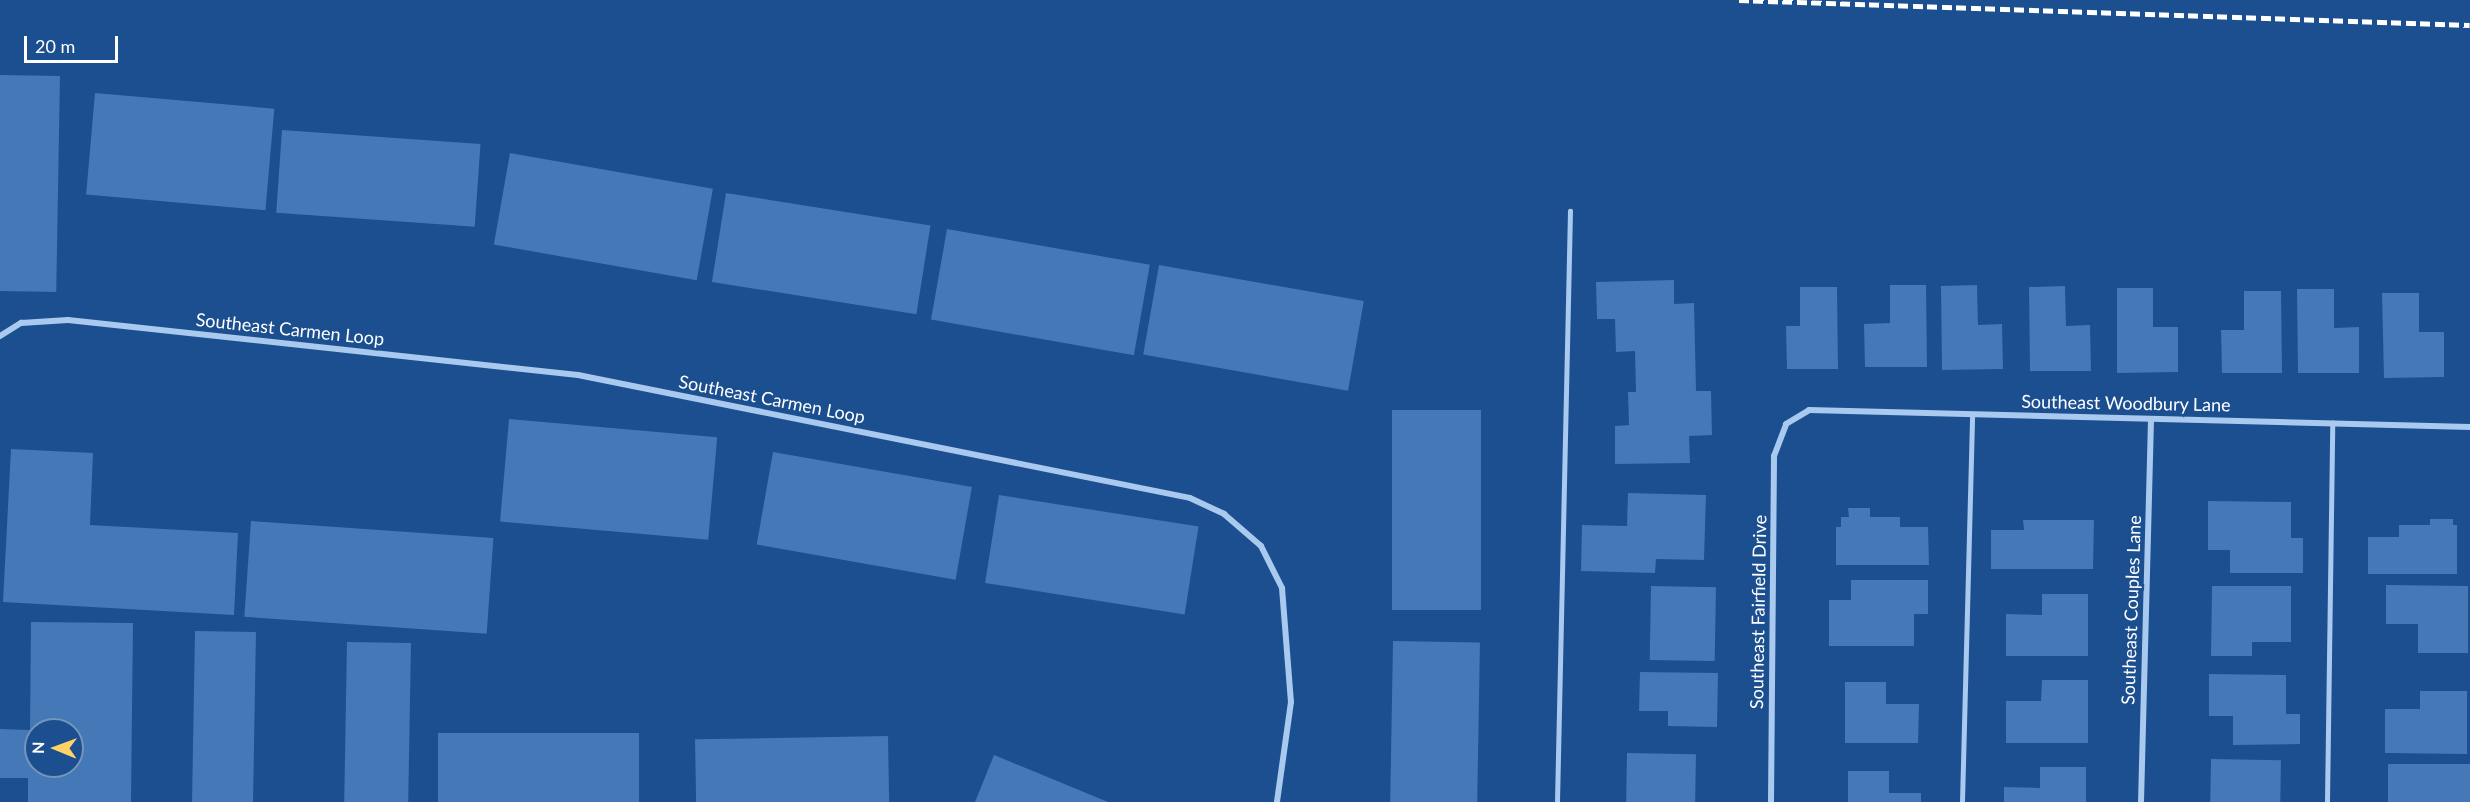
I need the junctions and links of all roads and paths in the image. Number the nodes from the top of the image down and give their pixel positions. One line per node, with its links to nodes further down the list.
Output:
1 (1570, 211): 9 (lane)
2 (0, 336): 8 (street, Southeast Carmen Loop)
3 (1972, 414): 4 (street, Southeast Woodbury Lane); 6 (street, Southeast Woodbury Lane); 11 (lane)
4 (2151, 419): 5 (street, Southeast Woodbury Lane); 12 (street, Southeast Couples Lane)
5 (2332, 423): 7 (street, Southeast Woodbury Lane); 13 (lane)
6 (1786, 424): 10 (street, Southeast Fairfield Drive)
7 (2470, 427)
8 (1277, 802)
9 (1557, 802)
10 (1771, 802)
11 (1962, 802)
12 (2141, 802)
13 (2327, 802)

